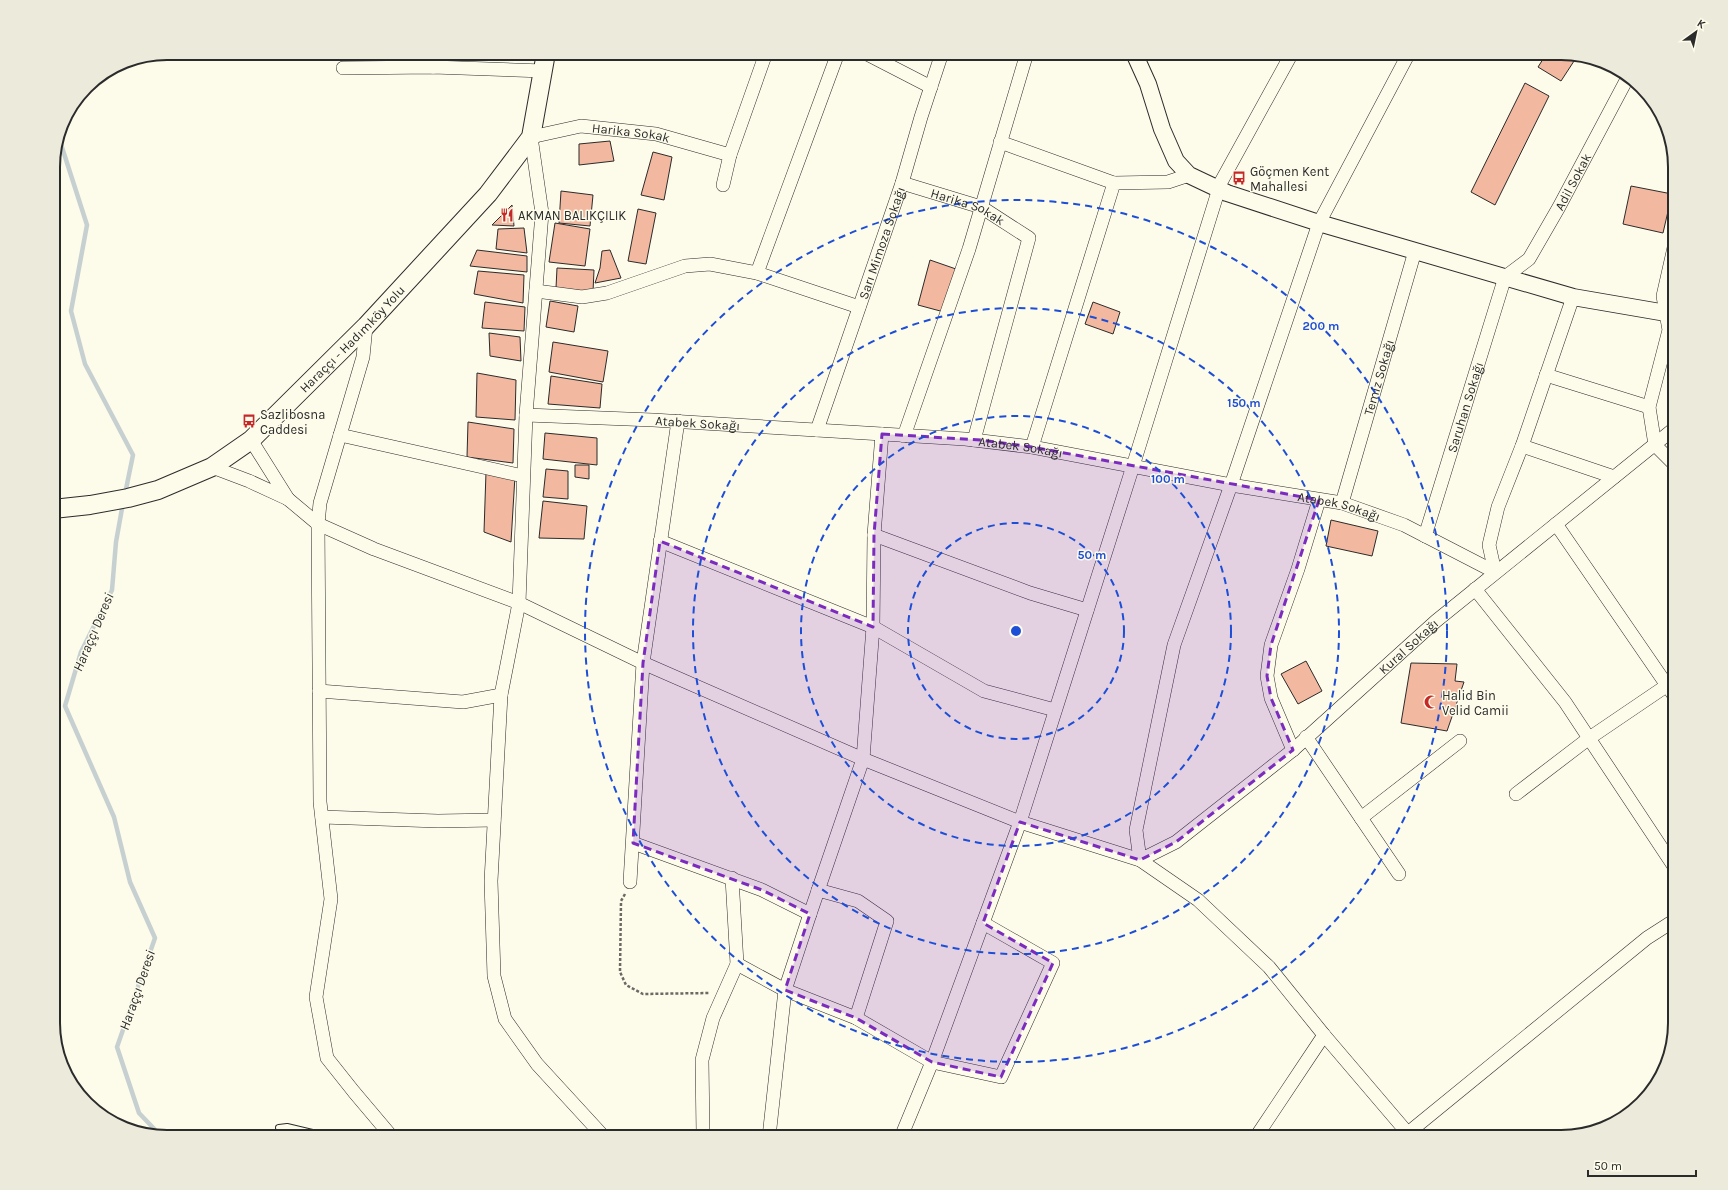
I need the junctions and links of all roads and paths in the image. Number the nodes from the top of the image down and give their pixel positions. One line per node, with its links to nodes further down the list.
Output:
1 (434, 60): 11 (street)
2 (545, 60): 13 (main road, Haraççı - Hadımköy Yolu)
3 (764, 60): 18 (street)
4 (835, 60): 27 (street)
5 (878, 60): 15 (street)
6 (940, 60): 15 (street, Sarı Mimoza Sokağı)
7 (1025, 60): 17 (street)
8 (1137, 60): 19 (street)
9 (1288, 60): 23 (street)
10 (1405, 60): 25 (street)
11 (434, 67): 12 (street); 13 (street)
12 (343, 68)
13 (544, 71): 16 (main road, Haraççı - Hadımköy Yolu)
14 (1625, 82): 29 (street, Adil Sokak)
15 (931, 87): 20 (street, Sarı Mimoza Sokağı)
16 (531, 137): 18 (street, Harika Sokak); 30 (street); 35 (main road, Haraççı - Hadımköy Yolu)
17 (1000, 142): 21 (street); 24 (street)
18 (730, 155): 22 (street)
19 (1189, 175): 21 (street); 23 (street)
20 (902, 183): 24 (street, Harika Sokak); 32 (street, Sarı Mimoza Sokağı)
21 (1114, 183): 50 (street)
22 (723, 185)
23 (1219, 189): 25 (street); 52 (street)
24 (981, 207): 45 (street); 47 (street, Harika Sokak)
25 (1319, 223): 26 (street); 56 (street)
26 (1415, 251): 29 (street); 59 (street, Temiz Sokağı)
27 (757, 273): 30 (street); 32 (street)
28 (1668, 274): 33 (street)
29 (1505, 277): 31 (street); 64 (street, Saruhan Sokağı)
30 (536, 291): 39 (street)
31 (1573, 297): 34 (street); 37 (street)
32 (859, 307): 41 (street, Sarı Mimoza Sokağı)
33 (1668, 307)
34 (1668, 313)
35 (366, 326): 44 (street); 46 (main road, Haraççı - Hadımköy Yolu)
36 (1668, 334): 38 (street)
37 (1546, 375): 38 (street); 49 (street)
38 (1649, 407): 48 (street)
39 (526, 415): 40 (street, Atabek Sokağı); 54 (street)
40 (678, 422): 41 (street, Atabek Sokağı); 65 (street)
41 (817, 430): 42 (street, Atabek Sokağı)
42 (882, 434): 45 (street, Atabek Sokağı); 63 (street)
43 (1668, 434): 48 (street, Kural Sokağı)
44 (340, 435): 54 (street); 61 (street)
45 (904, 436): 47 (street, Atabek Sokağı)
46 (251, 440): 53 (main road, Haraççı - Hadımköy Yolu); 57 (street)
47 (974, 440): 50 (street, Atabek Sokağı)
48 (1655, 445): 51 (street); 55 (street, Kural Sokağı)
49 (1522, 446): 55 (street); 66 (street)
50 (1032, 447): 52 (street, Atabek Sokağı)
51 (1668, 458)
52 (1133, 466): 56 (street, Atabek Sokağı); 69 (street)
53 (212, 467): 57 (street); 60 (main road, Haraççı - Hadımköy Yolu)
54 (523, 476): 68 (street)
55 (1614, 477): 62 (street, Kural Sokağı)
56 (1231, 484): 58 (street, Atabek Sokağı); 89 (street)
57 (288, 499): 61 (street)
58 (1320, 500): 59 (street, Atabek Sokağı); 80 (street)
59 (1342, 503): 64 (street, Atabek Sokağı)
60 (60, 507)
61 (318, 524): 68 (street); 74 (street)
62 (1556, 524): 66 (street, Kural Sokağı); 72 (street)
63 (874, 535): 69 (street); 70 (street)
64 (1425, 536): 66 (street, Atabek Sokağı)
65 (660, 541): 70 (street); 71 (street)
66 (1495, 572): 67 (street, Kural Sokağı)
67 (1475, 589): 77 (street, Kural Sokağı); 78 (street)
68 (519, 603): 71 (street); 75 (street)
69 (1087, 610): 76 (street)
70 (873, 627): 76 (street); 81 (street)
71 (643, 663): 81 (street); 87 (street)
72 (1668, 679)
73 (1668, 685): 78 (street)
74 (319, 691): 75 (street); 83 (street)
75 (502, 696): 85 (street)
76 (1055, 710): 86 (street)
77 (1306, 737): 80 (street, Kural Sokağı); 84 (street)
78 (1588, 739): 82 (street); 88 (street)
79 (1460, 741): 84 (street)
80 (1293, 750): 89 (street, Kural Sokağı)
81 (863, 759): 86 (street); 93 (street)
82 (1516, 794)
83 (322, 817): 85 (street); 105 (street)
84 (1361, 818): 90 (street)
85 (494, 820): 106 (street)
86 (1020, 822): 89 (street); 95 (street)
87 (633, 843): 91 (street); 92 (street)
88 (1668, 858)
89 (1140, 860): 101 (street)
90 (1399, 874)
91 (732, 878): 94 (street); 97 (street)
92 (630, 882): 99 (path)
93 (818, 890): 94 (street); 100 (street)
94 (810, 914): 98 (street)
95 (983, 923): 102 (street); 102 (street)
96 (1668, 924): 112 (street)
97 (737, 964): 98 (street); 99 (street)
98 (785, 990): 100 (street); 108 (street)
99 (724, 993): 107 (street)
100 (856, 1018): 102 (street)
101 (1324, 1034): 110 (street); 111 (street)
102 (932, 1062): 109 (street)
103 (279, 1128): 104 (lane)
104 (300, 1130)
105 (384, 1130)
106 (598, 1130)
107 (704, 1130)
108 (770, 1130)
109 (904, 1130)
110 (1261, 1130)
111 (1406, 1130)
112 (1416, 1130)

